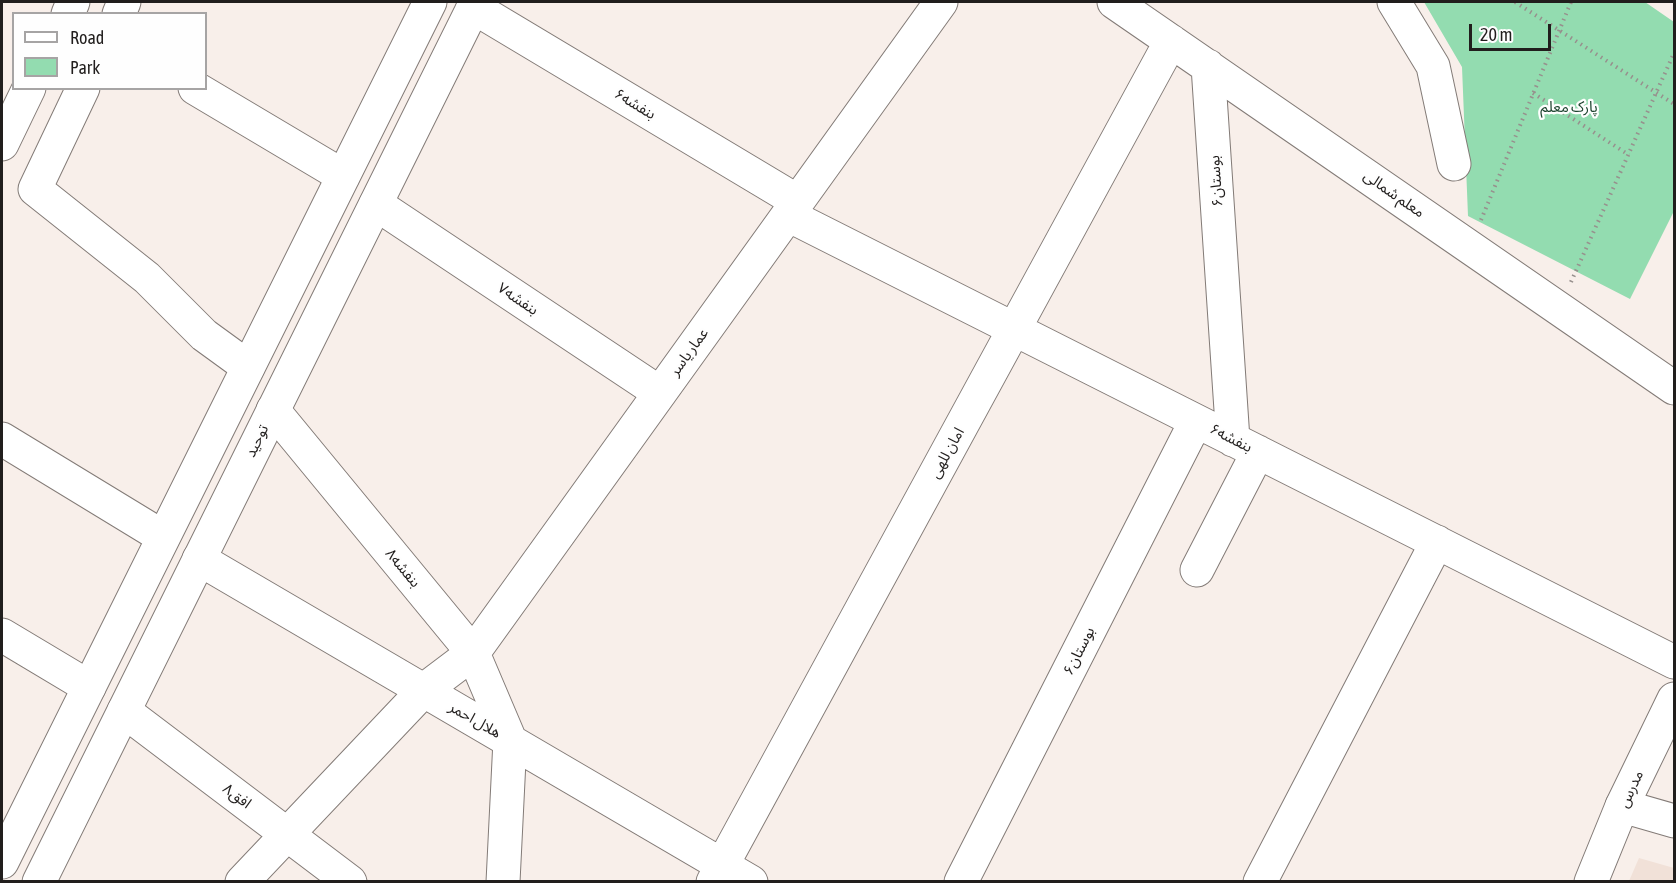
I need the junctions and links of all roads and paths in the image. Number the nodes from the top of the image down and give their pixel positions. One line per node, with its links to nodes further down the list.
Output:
1 (430, 2): 21 (street)
2 (941, 2): 23 (street, عمار یاسر)
3 (1114, 2): 9 (street, معلم شمالی)
4 (1395, 2): 20 (street)
5 (1515, 2): 8 (path)
6 (1571, 2): 8 (path)
7 (475, 4): 22 (street, توحید); 23 (street, بنفشه۶)
8 (1560, 28): 15 (path); 16 (path)
9 (1172, 41): 11 (street, معلم شمالی); 26 (street, امان للهی)
10 (1674, 53): 16 (path)
11 (1208, 66): 24 (street, معلم شمالی); 33 (street, بوستان۶)
12 (29, 90): 18 (street)
13 (82, 90): 27 (street)
14 (198, 90): 21 (street)
15 (1533, 93): 19 (path); 24 (path)
16 (1656, 94): 17 (path); 19 (path)
17 (1674, 104)
18 (2, 144)
19 (1629, 155): 25 (path)
20 (1454, 164)
21 (343, 176): 27 (street)
22 (376, 204): 29 (street, بنفشه۷); 30 (street, توحید)
23 (793, 208): 26 (street, بنفشه۶); 29 (street, عمار یاسر)
24 (1470, 247): 25 (street, معلم شمالی)
25 (1559, 308): 28 (street, معلم شمالی)
26 (1014, 329): 31 (street, بنفشه۶); 51 (street, امان للهی)
27 (248, 367): 34 (street)
28 (1674, 388)
29 (660, 393): 39 (street, عمار یاسر)
30 (273, 410): 36 (street, توحید); 39 (street, بنفشه۸)
31 (1196, 421): 33 (street, بنفشه۶); 57 (street, بوستان۶)
32 (2, 439): 34 (street, هلال احمر)
33 (1246, 446): 35 (street, بنفشه۶); 37 (street)
34 (163, 537): 36 (street, هلال احمر); 41 (street)
35 (1437, 542): 40 (street, بنفشه۶); 58 (street)
36 (199, 559): 42 (street, هلال احمر); 44 (street, توحید)
37 (1197, 570)
38 (2, 635): 41 (street)
39 (473, 653): 42 (street, عمار یاسر); 45 (street, بنفشه۸)
40 (1674, 662)
41 (89, 687): 48 (street)
42 (424, 690): 45 (street, هلال احمر); 49 (street, عمار یاسر)
43 (1674, 699): 46 (street, مدرس)
44 (124, 711): 49 (street, افق۸); 52 (street, توحید)
45 (510, 740): 51 (street, هلال احمر); 55 (street)
46 (1622, 806): 47 (street); 59 (street, مدرس)
47 (1674, 821)
48 (10, 823): 50 (street)
49 (288, 833): 53 (street, عمار یاسر); 54 (street, افق۸)
50 (2, 862)
51 (717, 873): 56 (street, هلال احمر)
52 (40, 881)
53 (242, 882)
54 (350, 882)
55 (503, 882)
56 (751, 882)
57 (961, 882)
58 (1260, 882)
59 (1591, 882)

